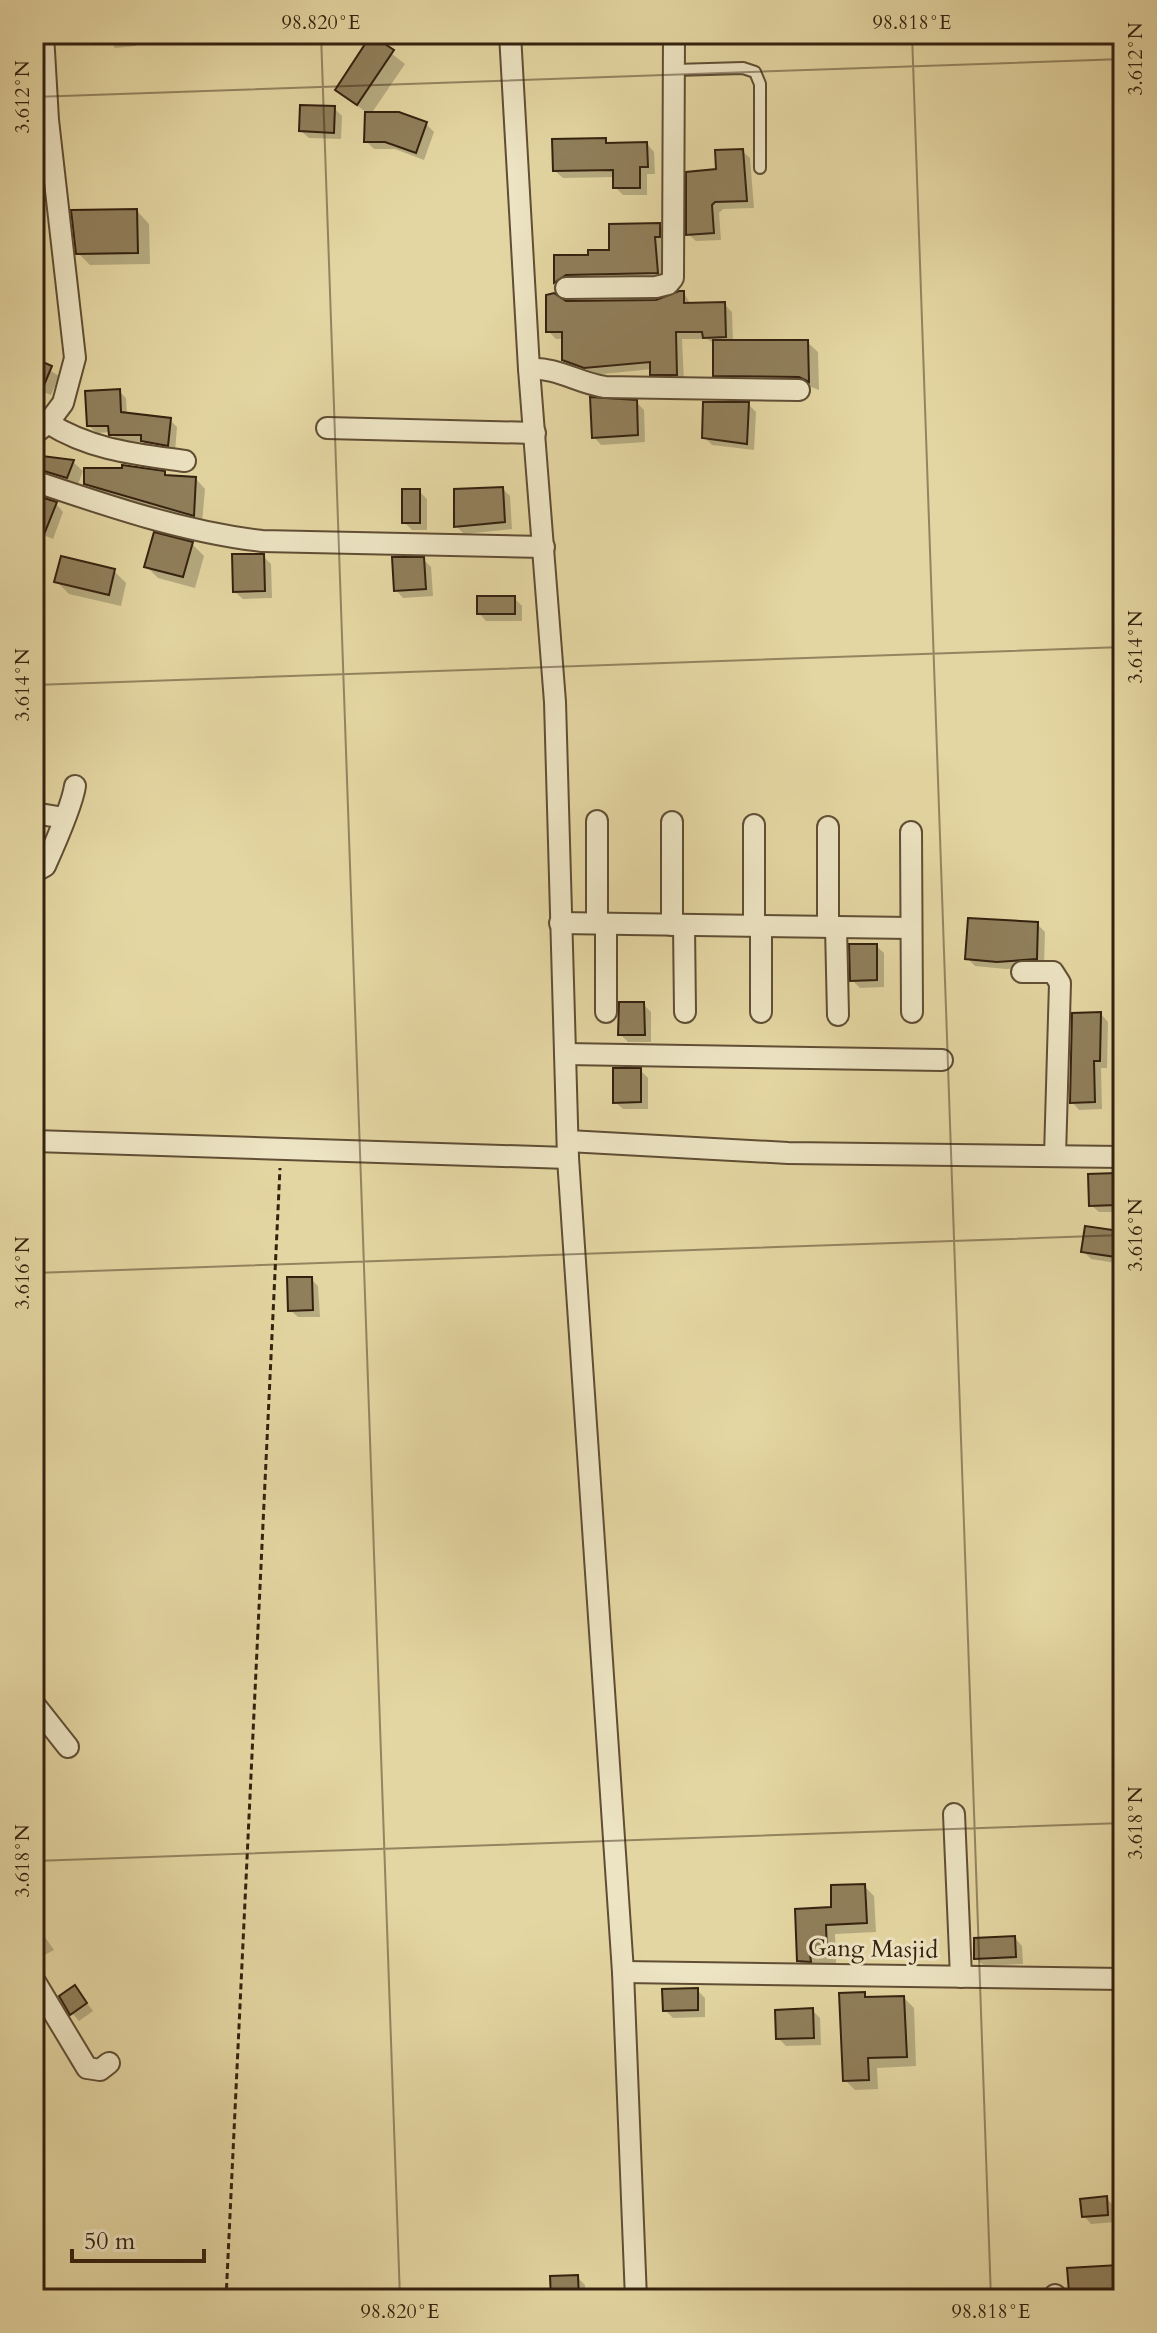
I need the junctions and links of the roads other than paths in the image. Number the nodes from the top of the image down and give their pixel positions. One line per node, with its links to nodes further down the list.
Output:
1 (43, 34): 5 (street)
2 (510, 34): 8 (street)
3 (674, 34): 4 (street)
4 (675, 70): 6 (lane); 7 (street)
5 (41, 120): 10 (street)
6 (760, 168)
7 (566, 288)
8 (529, 369): 9 (street); 12 (street)
9 (799, 390)
10 (41, 428): 13 (street)
11 (327, 428): 12 (street)
12 (535, 433): 15 (street)
13 (185, 461)
14 (34, 481): 15 (street)
15 (544, 547): 25 (street)
16 (75, 786): 18 (street)
17 (34, 813): 18 (street)
18 (64, 818): 24 (street)
19 (597, 821): 26 (street)
20 (672, 822): 27 (street)
21 (754, 825): 28 (street)
22 (828, 827): 29 (street)
23 (911, 832): 30 (street)
24 (34, 872)
25 (560, 923): 26 (street); 37 (street)
26 (602, 924): 27 (street); 32 (street)
27 (678, 925): 28 (street); 33 (street)
28 (758, 926): 29 (street); 34 (street)
29 (832, 927): 30 (street); 36 (street)
30 (911, 928): 35 (street)
31 (1022, 972): 41 (street)
32 (606, 1012)
33 (685, 1012)
34 (761, 1012)
35 (912, 1012)
36 (838, 1015)
37 (565, 1054): 38 (street); 40 (street)
38 (942, 1060)
39 (34, 1141): 40 (street)
40 (568, 1150): 41 (street); 46 (street)
41 (1055, 1156): 42 (street)
42 (1123, 1157)
43 (34, 1704): 44 (street)
44 (68, 1747)
45 (954, 1814): 47 (street)
46 (626, 1972): 47 (street, Gang Masjid); 51 (street)
47 (961, 1977): 48 (street, Gang Masjid)
48 (1123, 1979)
49 (34, 1980): 50 (street)
50 (109, 2063)
51 (636, 2299)

